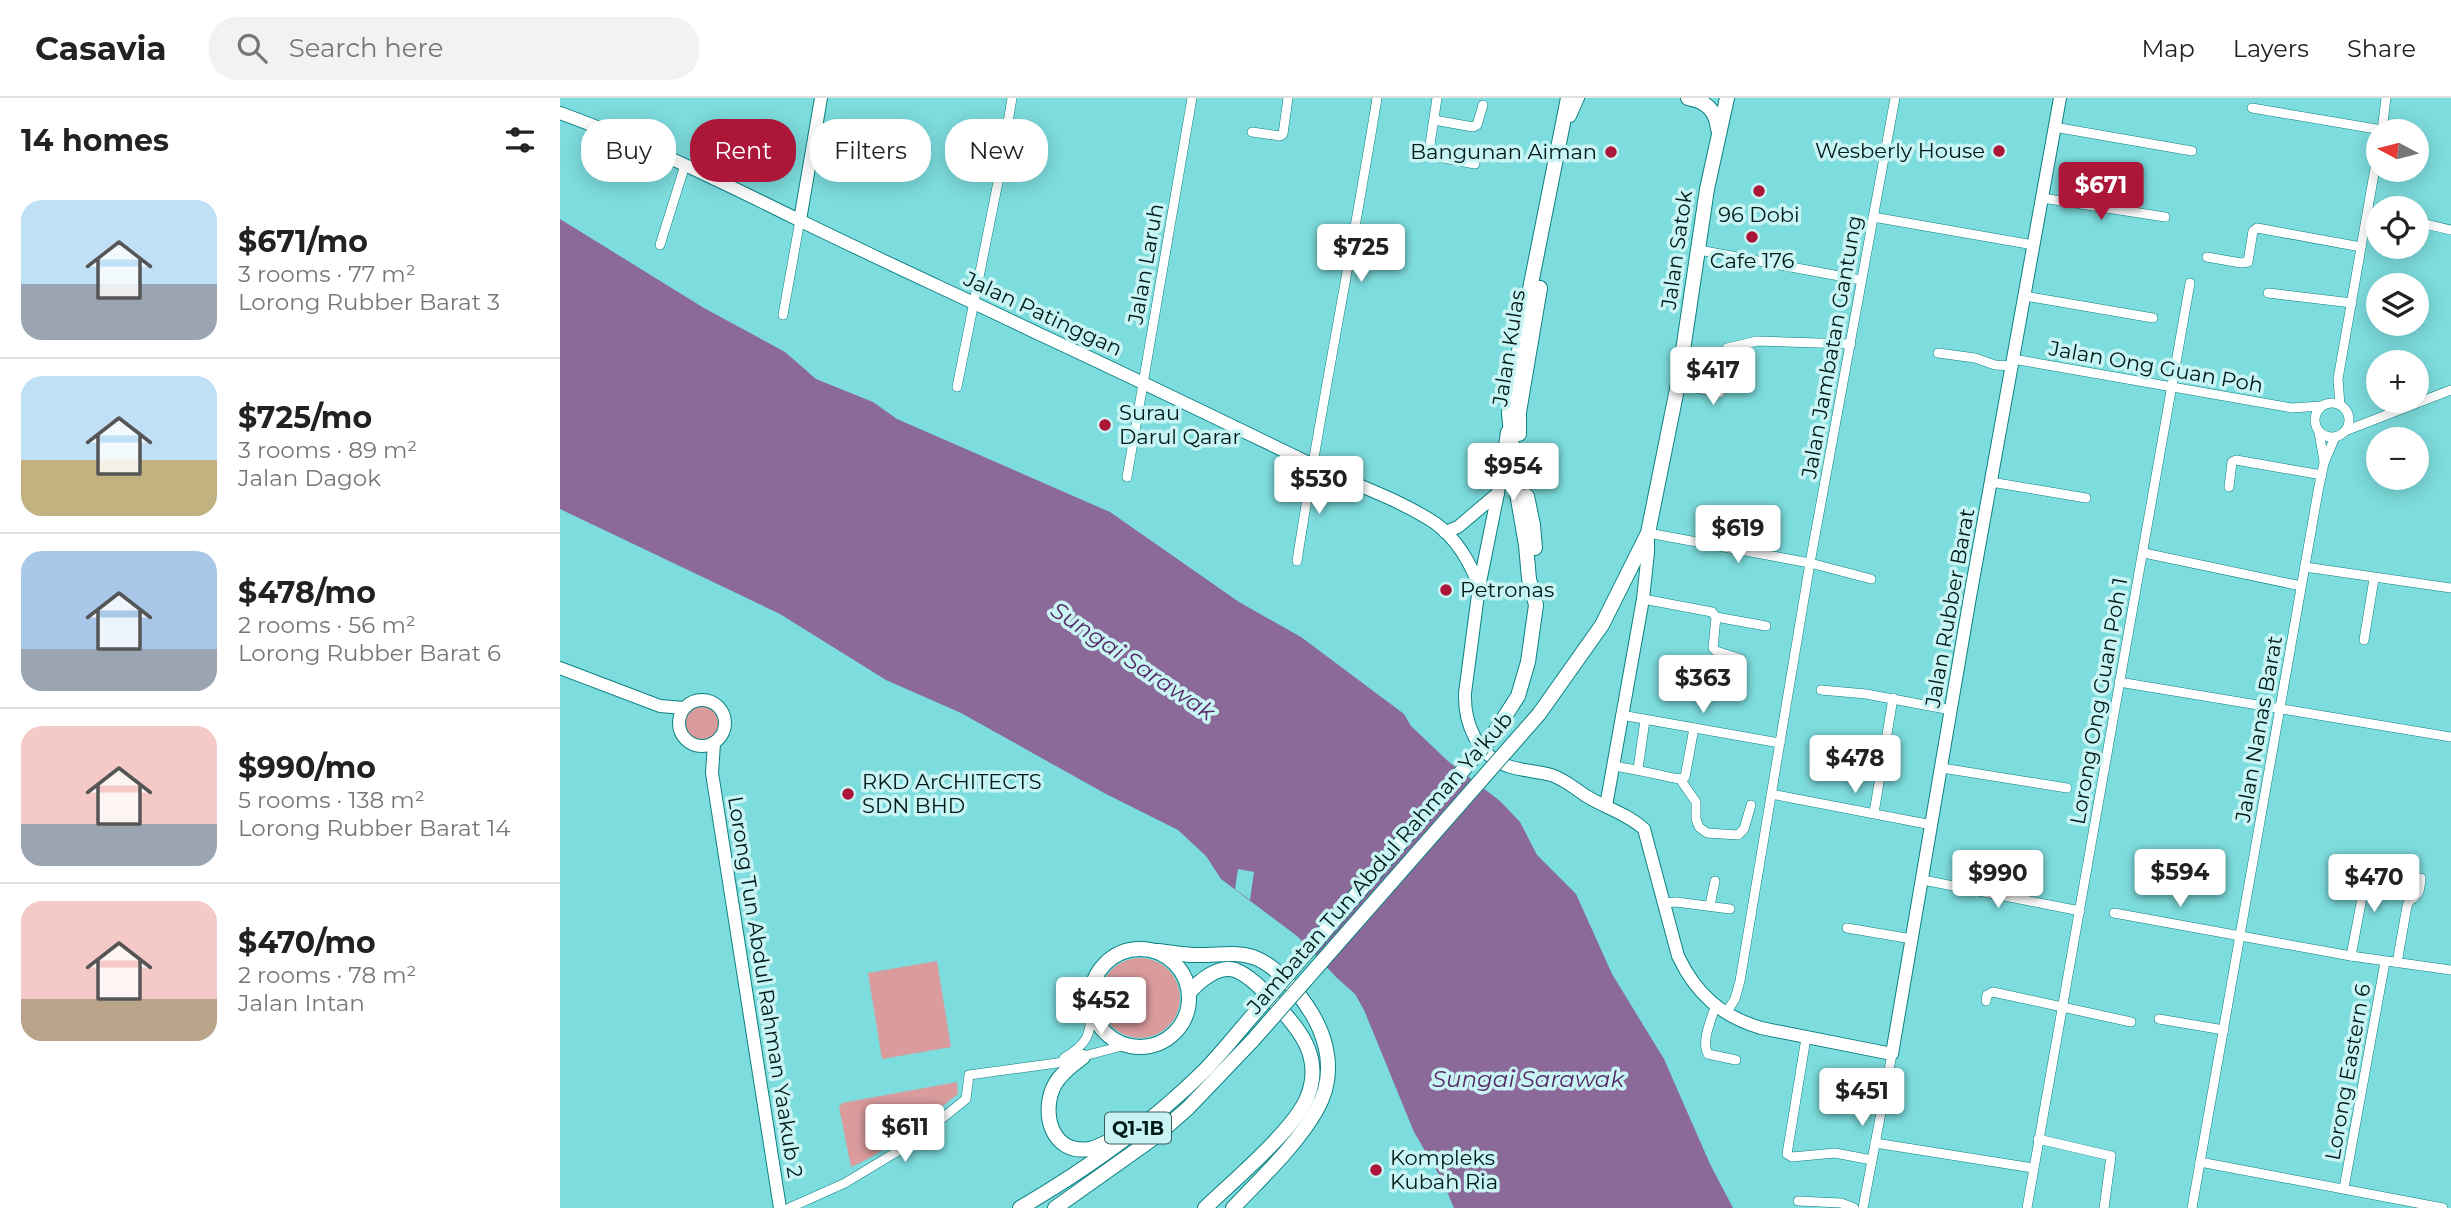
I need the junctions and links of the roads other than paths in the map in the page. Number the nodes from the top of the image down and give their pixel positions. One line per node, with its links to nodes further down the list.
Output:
1 (821, 98): 28 (main road)
2 (1012, 98): 41 (street)
3 (1192, 98): 51 (street, Jalan Laruh)
4 (1288, 98): 20 (street)
5 (1377, 98): 66 (street)
6 (1437, 98): 17 (street)
7 (1688, 98): 21 (main road)
8 (1895, 98): 26 (street, Jalan Jambatan Gantung)
9 (2060, 98): 18 (main road, Jalan Rubber Barat)
10 (1730, 100): 21 (main road, Jalan Satok)
11 (2387, 101): 16 (street)
12 (1569, 102): 59 (main road, Jalan Kulas); 85 (main road, Jalan Kulas)
13 (1483, 105): 17 (street)
14 (2252, 108): 19 (street)
15 (560, 113): 24 (main road, Jalan Patinggan)
16 (2384, 119)
17 (1434, 120): 23 (street)
18 (2054, 127): 22 (street); 25 (main road, Jalan Rubber Barat)
19 (2366, 127)
20 (1252, 132)
21 (1718, 136): 35 (main road, Jalan Satok)
22 (2192, 150)
23 (1475, 163)
24 (685, 165): 28 (main road, Jalan Patinggan); 32 (street)
25 (2042, 198): 27 (street); 33 (main road, Jalan Rubber Barat)
26 (1873, 217): 33 (street); 37 (street, Jalan Jambatan Gantung)
27 (2165, 217)
28 (800, 220): 41 (main road, Jalan Patinggan); 43 (street)
29 (2366, 221): 34 (street)
30 (2429, 225): 31 (street)
31 (2451, 230)
32 (660, 245)
33 (2034, 245): 40 (main road, Jalan Rubber Barat)
34 (2361, 247): 36 (street); 42 (street)
35 (1699, 250): 37 (street); 52 (main road, Jalan Satok)
36 (2207, 257)
37 (1861, 280): 45 (street, Jalan Jambatan Gantung)
38 (2190, 283): 54 (street, Lorong Ong Guan Poh 1)
39 (2268, 293): 42 (street)
40 (2025, 296): 44 (street); 48 (main road, Jalan Rubber Barat)
41 (973, 302): 51 (main road, Jalan Patinggan); 53 (street)
42 (2352, 303): 49 (street)
43 (783, 315)
44 (2153, 318)
45 (1851, 344): 46 (street); 77 (street, Jalan Jambatan Gantung)
46 (1727, 348)
47 (1938, 353): 48 (street, Jalan Ong Guan Poh)
48 (2013, 363): 54 (street, Jalan Ong Guan Poh); 69 (main road, Jalan Rubber Barat)
49 (2338, 379): 56 (street); 57 (street)
50 (1723, 381): 52 (street)
51 (1143, 382): 66 (main road, Jalan Patinggan); 68 (street, Jalan Laruh)
52 (1678, 384): 74 (main road, Jalan Satok)
53 (957, 387)
54 (2173, 387): 58 (street, Jalan Ong Guan Poh); 75 (street, Lorong Ong Guan Poh 1)
55 (2451, 390): 61 (street)
56 (2323, 405): 57 (street); 58 (street, Jalan Ong Guan Poh); 62 (street)
57 (2340, 405): 60 (street)
58 (2292, 408): 62 (street, Jalan Ong Guan Poh)
59 (1509, 413): 71 (main road, Jalan Kulas); 85 (main road, Jalan Kulas)
60 (2348, 415): 61 (street); 63 (street)
61 (2367, 421): 63 (street)
62 (2318, 429): 64 (street); 65 (street, Jalan Nanas Barat)
63 (2345, 431): 64 (street)
64 (2335, 437): 65 (street, Jalan Nanas Barat)
65 (2324, 463): 67 (street, Jalan Nanas Barat)
66 (1313, 465): 73 (main road, Jalan Patinggan); 76 (street)
67 (2322, 475): 70 (street); 78 (street, Jalan Nanas Barat)
68 (1126, 477)
69 (1991, 482): 72 (street); 97 (main road, Jalan Rubber Barat)
70 (2229, 488)
71 (1498, 493): 73 (main road); 82 (main road, Jalan Kulas)
72 (2086, 498)
73 (1445, 532): 82 (main road, Jalan Patinggan)
74 (1648, 533): 77 (street); 84 (main road, Jalan Satok); 99 (main road, Jalan Satok)
75 (2144, 553): 81 (street); 91 (street, Lorong Ong Guan Poh 1)
76 (1297, 561)
77 (1810, 564): 79 (street); 106 (street, Jalan Jambatan Gantung)
78 (2305, 567): 80 (street); 81 (street, Jalan Nanas Barat)
79 (1871, 579)
80 (2374, 579): 83 (street); 88 (street)
81 (2301, 586): 98 (street, Jalan Nanas Barat)
82 (1479, 587): 116 (main road, Jalan Kulas)
83 (2451, 588)
84 (1643, 599): 86 (street); 100 (main road, Jalan Satok)
85 (1536, 605): 93 (main road, Jalan Kulas)
86 (1716, 617): 87 (street); 89 (street)
87 (1766, 626)
88 (2364, 640)
89 (1741, 659)
90 (560, 668): 95 (main road)
91 (2119, 682): 98 (street); 126 (street, Lorong Ong Guan Poh 1)
92 (1821, 690): 94 (street)
93 (1518, 696): 150 (main road, Jambatan Tun Abdul Rahman Ya'kub / Q1-1B, bridge)
94 (1893, 698): 97 (street); 117 (street)
95 (660, 706): 96 (main road); 102 (main road)
96 (684, 708): 102 (main road); 105 (main road)
97 (1951, 710): 109 (main road, Jalan Rubber Barat)
98 (2279, 710): 104 (street); 129 (street, Jalan Nanas Barat)
99 (1539, 714): 162 (main road, Jambatan Tun Abdul Rahman Ya'kub, bridge)
100 (1621, 715): 101 (street); 108 (main road, Jalan Satok)
101 (1645, 720): 103 (street); 110 (street)
102 (679, 723): 107 (main road)
103 (1694, 728): 106 (street); 112 (street)
104 (2451, 737)
105 (714, 743): 107 (main road); 111 (main road)
106 (1780, 743): 114 (street, Jalan Jambatan Gantung)
107 (695, 745): 111 (main road)
108 (1613, 766): 110 (street); 116 (main road, Jalan Satok)
109 (1942, 768): 113 (street); 118 (main road, Jalan Rubber Barat)
110 (1638, 769): 112 (street)
111 (712, 773): 159 (main road, Lorong Tun Abdul Rahman Yaakub 2)
112 (1680, 779): 115 (street)
113 (2067, 788)
114 (1771, 794): 117 (street); 140 (street, Jalan Jambatan Gantung)
115 (1751, 805)
116 (1606, 806): 123 (main road, Jalan Kulas)
117 (1874, 813): 118 (street)
118 (1933, 825): 121 (main road, Jalan Rubber Barat)
119 (2368, 866): 132 (street)
120 (2421, 878): 134 (street)
121 (1923, 880): 126 (street); 130 (main road, Jalan Rubber Barat)
122 (1715, 881): 124 (street)
123 (1664, 903): 124 (street); 140 (main road, Jalan Kulas)
124 (1710, 905): 125 (street)
125 (1730, 909)
126 (2080, 911): 139 (street, Lorong Ong Guan Poh 1)
127 (2114, 913): 129 (street)
128 (1847, 928): 130 (street)
129 (2240, 935): 132 (street); 143 (street, Jalan Nanas Barat)
130 (1912, 939): 146 (main road, Jalan Rubber Barat)
131 (1158, 951): 136 (main road); 138 (main road); 158 (main road)
132 (2351, 956): 133 (street)
133 (2385, 962): 134 (street); 156 (street, Lorong Eastern 6)
134 (2398, 963): 135 (street)
135 (2451, 970)
136 (1189, 993): 145 (main road); 163 (main road)
137 (1986, 1000): 139 (street)
138 (1092, 1007): 145 (main road); 149 (street)
139 (2063, 1007): 142 (street); 151 (street, Lorong Ong Guan Poh 1)
140 (1720, 1010): 144 (main road); 148 (street, Jalan Jambatan Gantung)
141 (2159, 1018): 143 (street)
142 (2131, 1022)
143 (2224, 1030): 154 (street, Jalan Nanas Barat)
144 (1806, 1038): 146 (main road); 153 (street)
145 (1126, 1045): 147 (street)
146 (1892, 1054): 152 (street, Jalan Rubber Barat)
147 (1083, 1057): 149 (street); 150 (main road)
148 (1736, 1060)
149 (1057, 1063): 160 (street)
150 (1146, 1121): 161 (main road, Q1-1B)
151 (2038, 1139): 155 (street, Lorong Ong Guan Poh 1); 167 (street)
152 (1874, 1143): 153 (street, Jalan Rubber Barat); 155 (street)
153 (1872, 1160): 165 (street, Jalan Rubber Barat)
154 (2200, 1162): 156 (street); 168 (street, Jalan Nanas Barat)
155 (2033, 1168): 166 (street, Lorong Ong Guan Poh 1)
156 (2344, 1188): 169 (street)
157 (1798, 1201): 164 (street)
158 (1236, 1206)
159 (780, 1208)
160 (789, 1208)
161 (1020, 1208)
162 (1055, 1208)
163 (1205, 1208)
164 (1854, 1208)
165 (1863, 1208)
166 (2026, 1208)
167 (2104, 1208)
168 (2192, 1208)
169 (2443, 1208)

